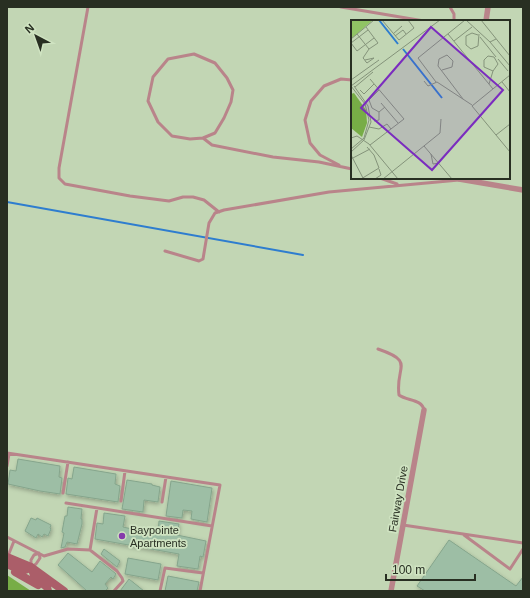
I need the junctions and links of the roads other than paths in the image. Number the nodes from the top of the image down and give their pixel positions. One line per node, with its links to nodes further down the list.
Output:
1 (88, 7): 16 (lane)
2 (341, 7): 5 (lane)
3 (450, 7): 6 (lane)
4 (488, 7): 7 (street)
5 (418, 20)
6 (454, 20)
7 (486, 20)
8 (351, 80): 10 (lane)
9 (203, 138): 9 (lane); 11 (lane)
10 (351, 169)
11 (351, 169)
12 (383, 179): 14 (lane)
13 (460, 179): 14 (lane); 15 (street)
14 (398, 185): 16 (lane)
15 (523, 190)
16 (219, 212): 17 (lane)
17 (165, 252)
18 (378, 349): 19 (lane)
19 (424, 410): 30 (street, Fairway Drive)
20 (8, 453): 21 (lane); 22 (lane)
21 (68, 462): 23 (lane); 25 (lane)
22 (7, 466)
23 (125, 471): 24 (lane); 26 (lane)
24 (166, 477): 27 (lane); 31 (lane)
25 (63, 492)
26 (121, 500)
27 (162, 502)
28 (66, 503): 29 (lane)
29 (97, 508): 31 (lane); 37 (lane)
30 (403, 525): 32 (lane); 51 (street, Fairway Drive)
31 (212, 526): 45 (lane)
32 (462, 534): 35 (lane); 39 (lane)
33 (7, 537): 34 (lane)
34 (14, 541): 38 (lane); 40 (lane)
35 (523, 543)
36 (523, 549): 39 (lane)
37 (90, 550): 38 (lane); 48 (lane)
38 (39, 553): 44 (lane); 44 (lane)
39 (519, 555): 41 (lane)
40 (7, 557): 44 (street)
41 (523, 558)
42 (7, 564): 44 (street)
43 (7, 568): 46 (street)
44 (31, 568): 46 (street); 47 (street)
45 (203, 574): 49 (lane); 50 (lane)
46 (48, 591)
47 (64, 591)
48 (114, 591)
49 (160, 591)
50 (200, 591)
51 (391, 591)

